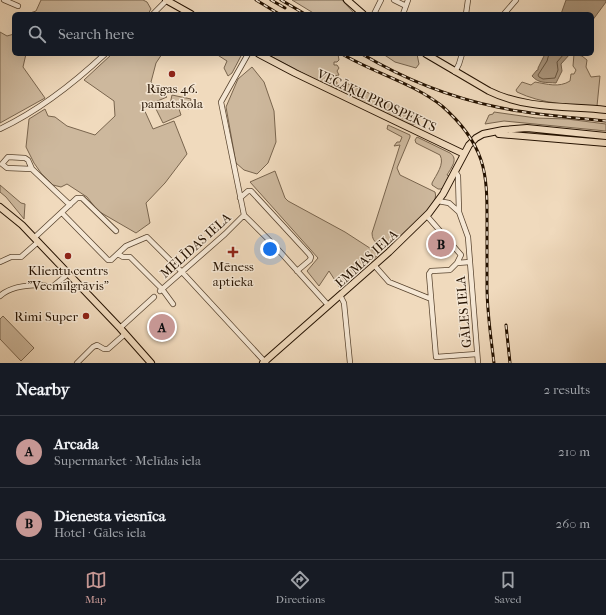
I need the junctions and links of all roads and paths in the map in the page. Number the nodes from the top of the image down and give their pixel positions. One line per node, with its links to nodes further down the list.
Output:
1 (4, 0): 9 (street)
2 (167, 0): 11 (street); 12 (main road)
3 (347, 0): 13 (main road)
4 (381, 0): 14 (street)
5 (394, 0): 10 (street)
6 (408, 0): 10 (street)
7 (468, 0): 16 (street)
8 (516, 0): 17 (street)
9 (18, 6)
10 (406, 6): 15 (street)
11 (155, 12)
12 (188, 12)
13 (361, 12)
14 (375, 12)
15 (404, 12)
16 (466, 12)
17 (506, 12)
18 (103, 56): 25 (street)
19 (247, 56): 32 (street)
20 (263, 56): 29 (main road, VECĀĶU PROSPEKTS)
21 (429, 56): 23 (main road)
22 (461, 56): 23 (street)
23 (455, 72): 24 (main road)
24 (604, 110)
25 (0, 128)
26 (491, 133): 27 (main road, EMMAS IELA); 28 (main road); 29 (main road, EMMAS IELA)
27 (606, 136)
28 (606, 143)
29 (464, 154): 31 (main road, EMMAS IELA)
30 (32, 169): 30 (street); 34 (street)
31 (455, 171): 33 (main road, EMMAS IELA); 36 (street, GĀLES IELA)
32 (240, 198): 38 (street); 47 (street)
33 (438, 201): 36 (street); 39 (main road, EMMAS IELA)
34 (70, 205): 37 (street); 40 (street)
35 (0, 207): 41 (main road)
36 (459, 212): 44 (street, GĀLES IELA)
37 (62, 213): 41 (street); 42 (street)
38 (244, 215): 47 (street); 48 (street, MELĪDAS IELA)
39 (427, 216): 45 (street); 46 (main road, EMMAS IELA)
40 (116, 231)
41 (36, 240): 43 (street); 49 (main road)
42 (118, 254): 48 (street); 50 (street)
43 (0, 262)
44 (470, 262): 45 (street); 59 (street, GĀLES IELA)
45 (457, 263): 54 (street)
46 (374, 265): 51 (main road, EMMAS IELA); 54 (street)
47 (297, 271): 56 (street)
48 (182, 272): 50 (street, MELĪDAS IELA); 60 (street)
49 (68, 274): 52 (street); 57 (main road)
50 (161, 290): 55 (street)
51 (340, 295): 56 (main road, EMMAS IELA); 63 (street)
52 (0, 296)
53 (154, 296): 57 (street)
54 (431, 298): 59 (street)
55 (173, 304)
56 (328, 305): 60 (main road, EMMAS IELA)
57 (120, 328): 58 (main road)
58 (125, 334): 61 (street); 62 (main road)
59 (477, 354): 64 (street, GĀLES IELA)
60 (265, 362)
61 (77, 363)
62 (151, 363)
63 (350, 363)
64 (478, 363)

